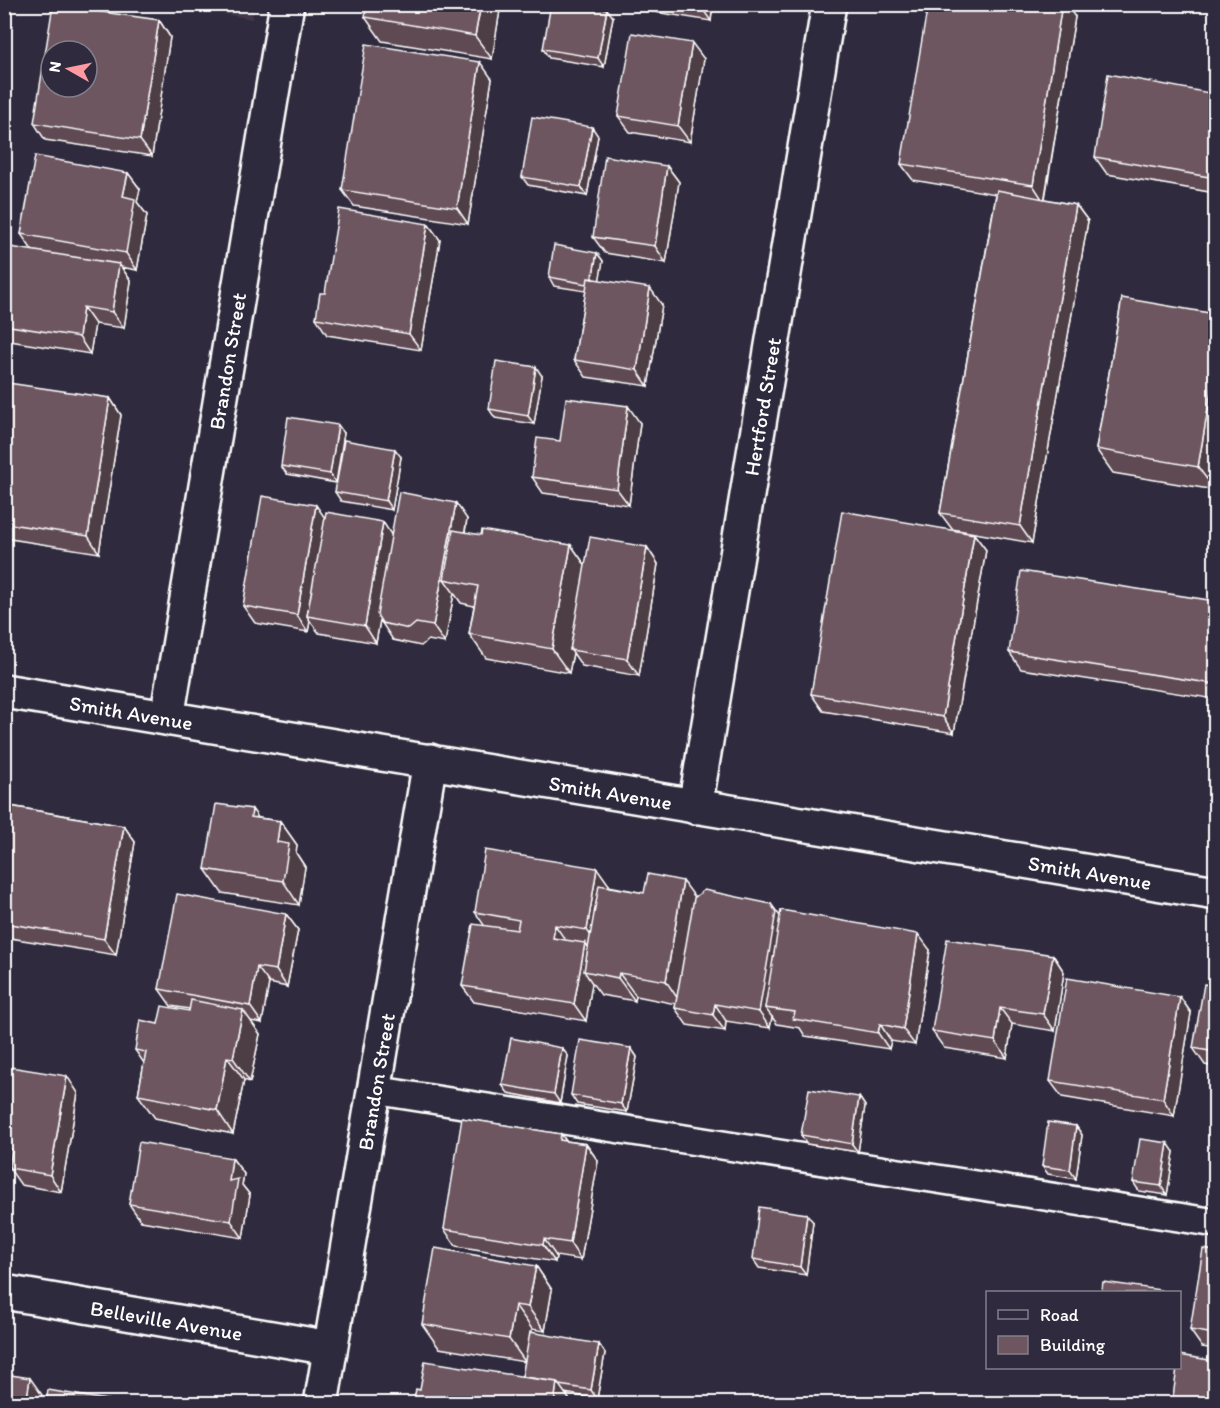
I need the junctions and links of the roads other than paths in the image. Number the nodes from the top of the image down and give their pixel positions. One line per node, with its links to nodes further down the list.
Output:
1 (287, 4): 4 (street, Brandon Street)
2 (829, 4): 6 (street, Hertford Street)
3 (4, 691): 4 (street, Smith Avenue)
4 (167, 718): 5 (street, Smith Avenue)
5 (430, 761): 6 (street, Smith Avenue); 8 (street, Brandon Street)
6 (695, 807): 7 (street, Smith Avenue)
7 (1215, 893)
8 (375, 1090): 9 (lane); 11 (street, Brandon Street)
9 (1215, 1223)
10 (4, 1292): 11 (street, Belleville Avenue)
11 (330, 1348): 12 (street, Brandon Street)
12 (321, 1404)

